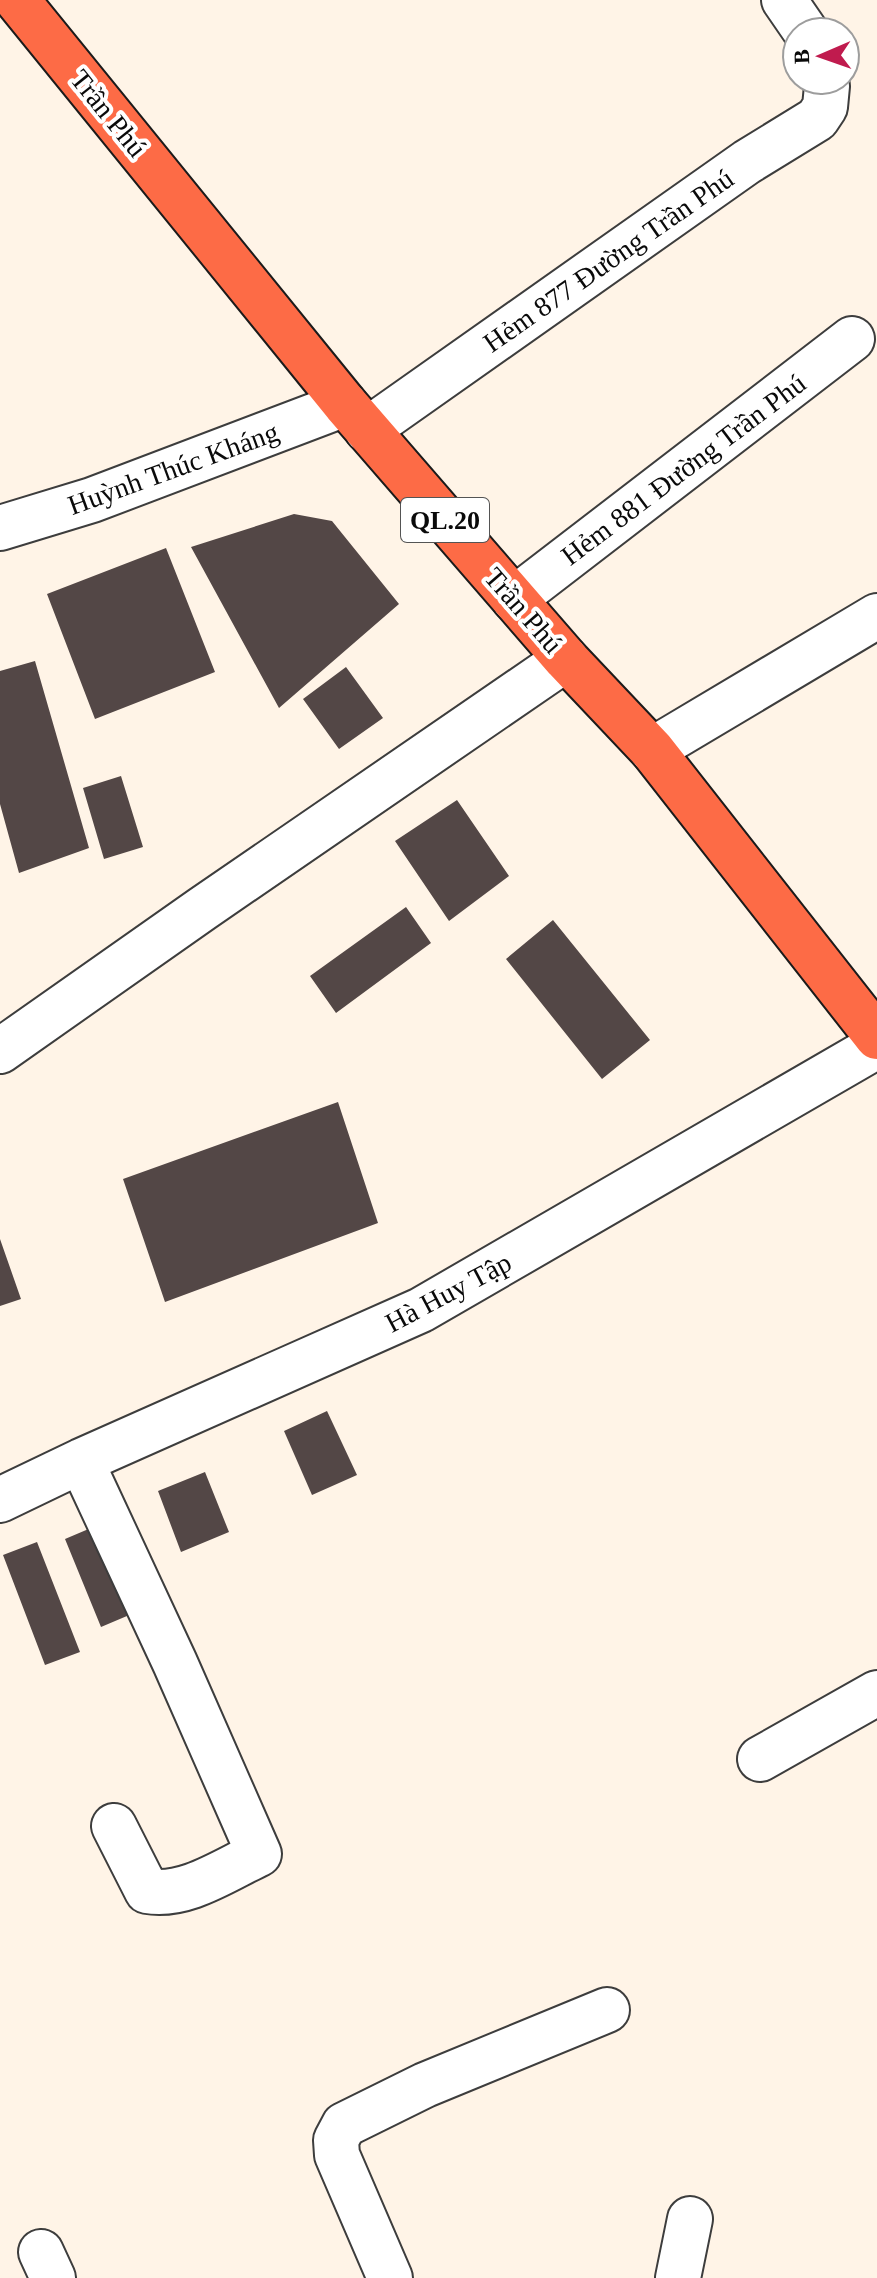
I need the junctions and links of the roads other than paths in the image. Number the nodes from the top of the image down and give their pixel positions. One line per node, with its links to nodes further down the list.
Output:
1 (17, 0): 4 (highway, Trần Phú / QL.20)
2 (826, 96): 4 (street, Hẻm 877 Đường Trần Phú)
3 (852, 339): 6 (street, Hẻm 881 Đường Trần Phú)
4 (356, 417): 5 (street, Huỳnh Thúc Kháng); 6 (highway, Trần Phú / QL.20)
5 (0, 528)
6 (514, 599): 8 (highway, Trần Phú / QL.20)
7 (877, 616): 9 (street)
8 (566, 659): 9 (highway, Trần Phú / QL.20); 12 (street)
9 (652, 750): 10 (highway, Trần Phú / QL.20)
10 (877, 1037)
11 (877, 1046): 13 (street, Hà Huy Tập)
12 (0, 1051)
13 (81, 1461): 14 (street, Hà Huy Tập); 17 (street)
14 (0, 1500)
15 (877, 1693): 16 (street)
16 (760, 1759)
17 (114, 1826)
18 (607, 2010): 20 (street)
19 (690, 2219): 21 (street)
20 (390, 2278)
21 (678, 2278)

